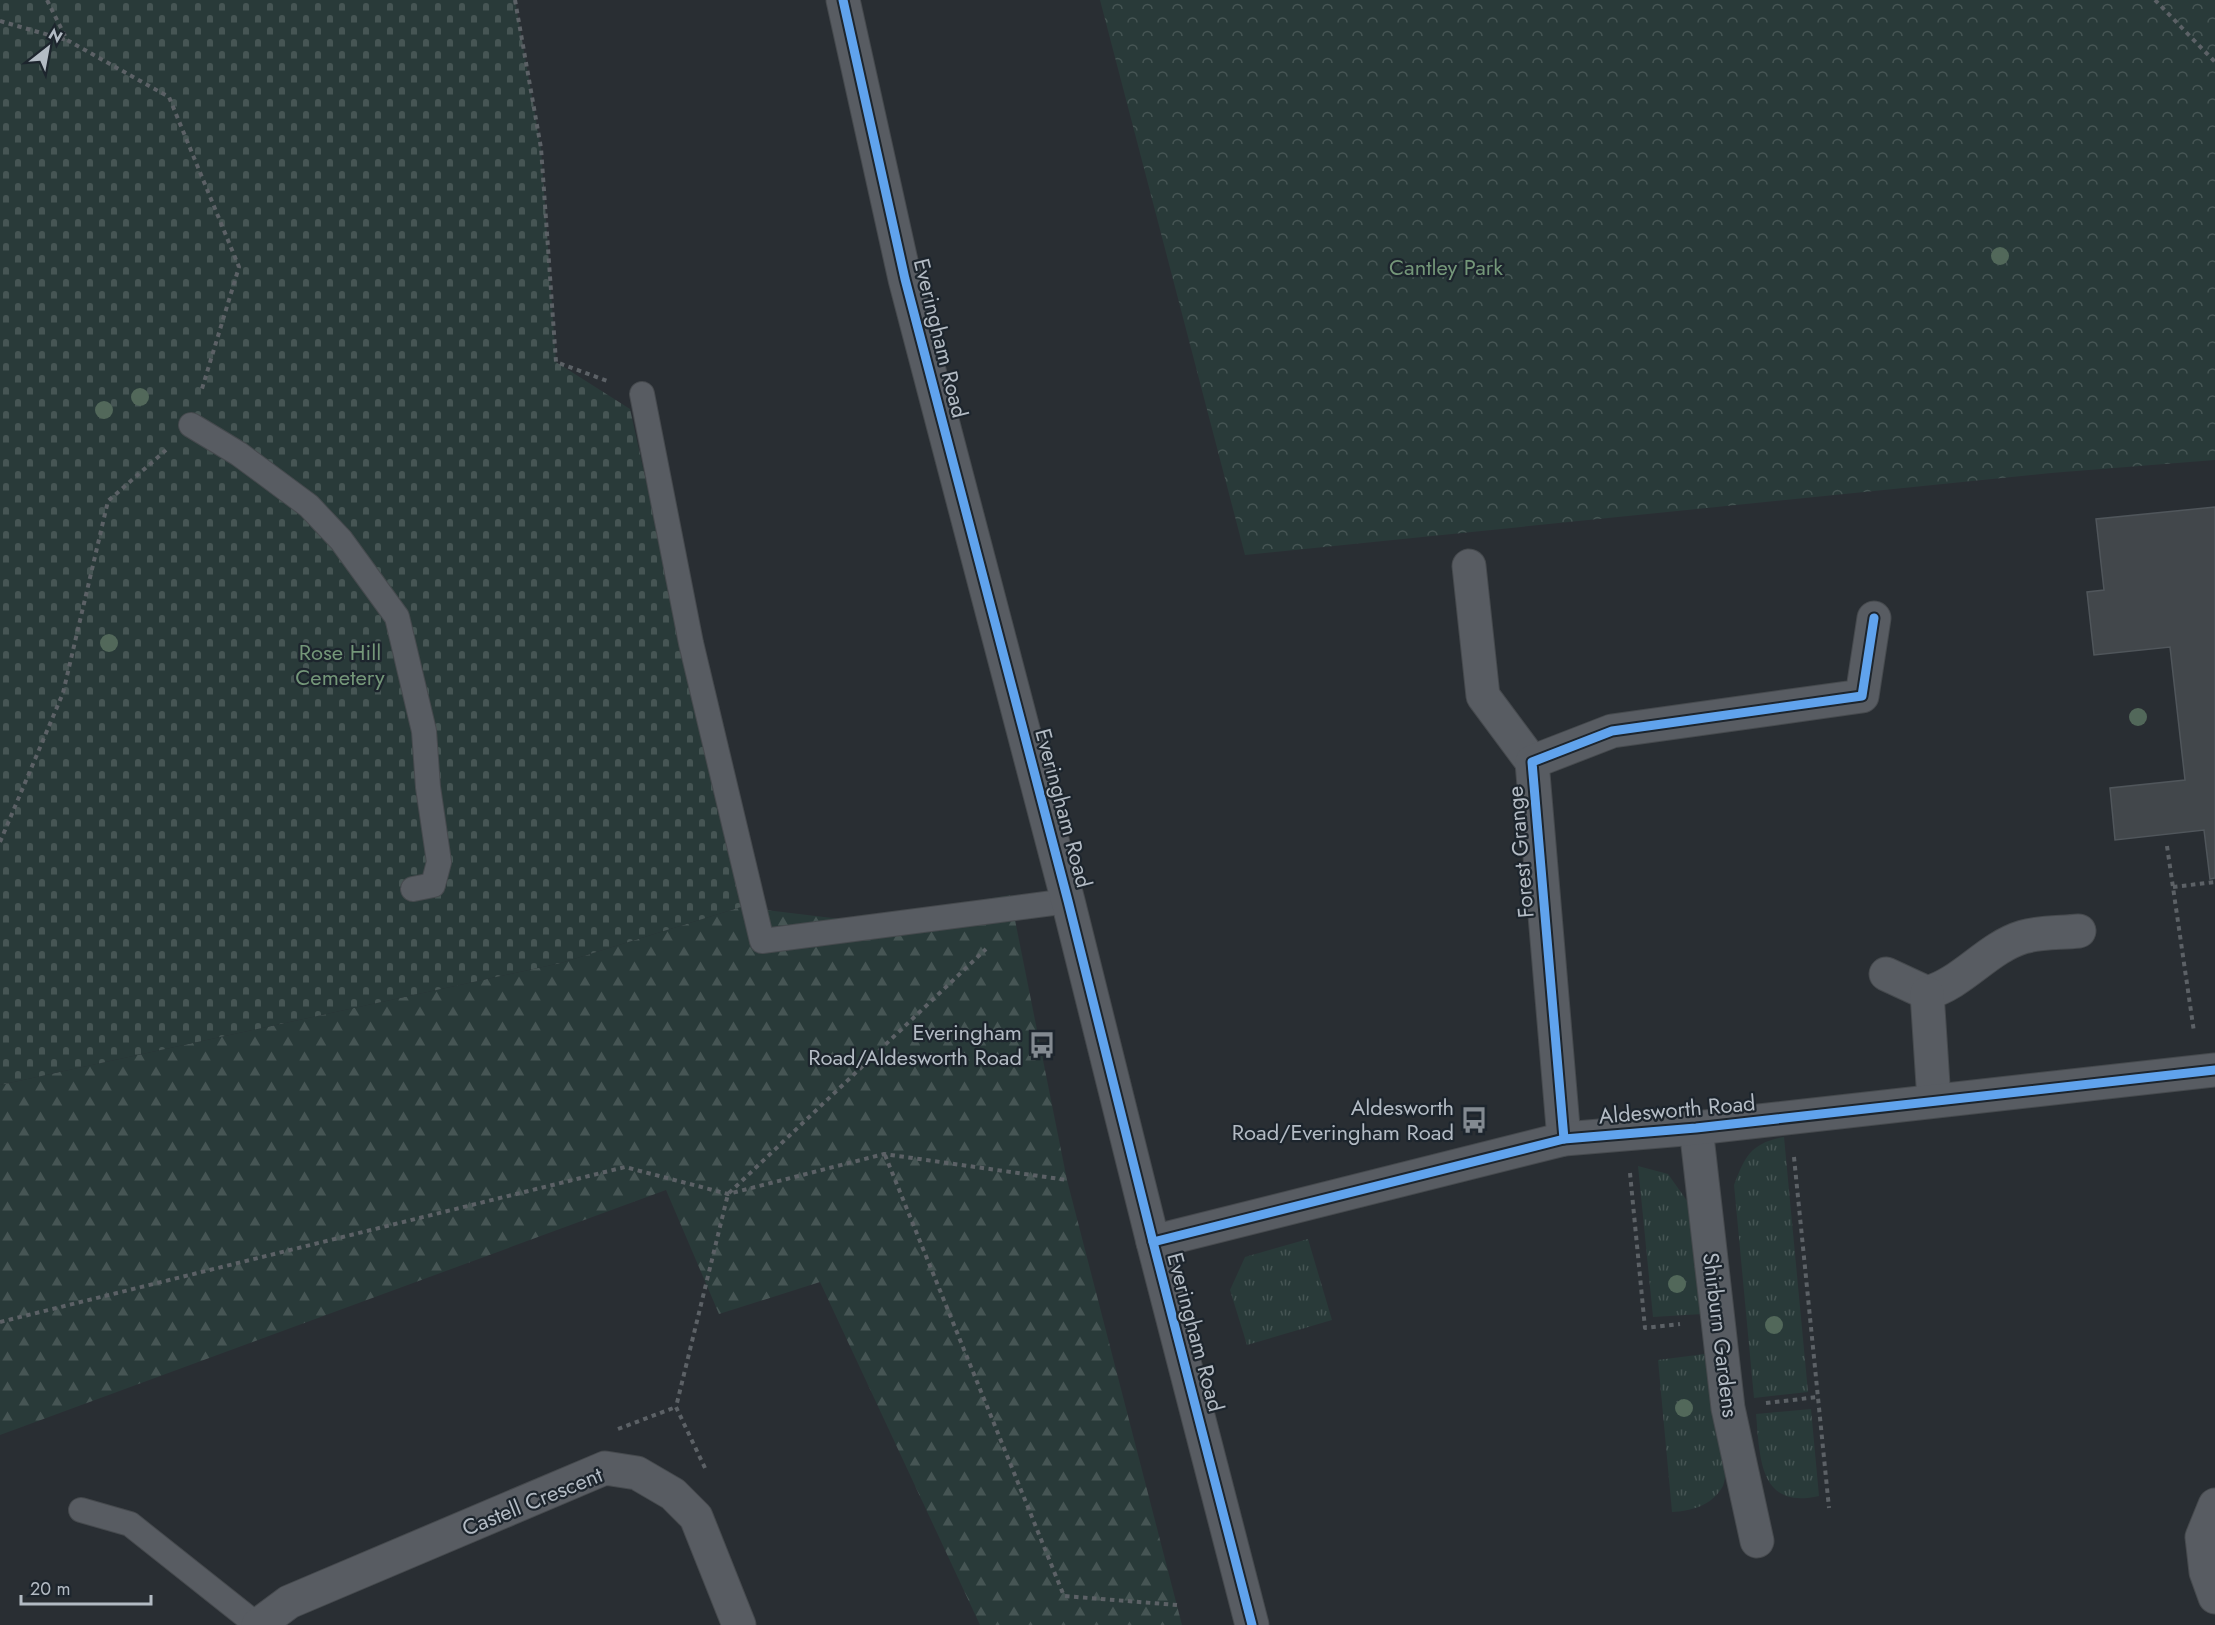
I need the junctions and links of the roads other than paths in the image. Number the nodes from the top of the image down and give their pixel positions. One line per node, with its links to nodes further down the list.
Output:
1 (843, 0): 8 (street, Everingham Road)
2 (642, 394): 8 (lane)
3 (191, 425): 7 (lane)
4 (1469, 566): 6 (street, Forest Grange)
5 (1874, 618): 6 (street, Forest Grange)
6 (1532, 762): 15 (street, Forest Grange)
7 (413, 889)
8 (1068, 901): 16 (street, Everingham Road)
9 (2079, 931): 11 (street)
10 (1886, 974): 11 (street)
11 (1927, 993): 13 (street)
12 (2207, 1071): 13 (street, Aldesworth Road)
13 (1934, 1100): 14 (street, Aldesworth Road)
14 (1696, 1128): 15 (street, Aldesworth Road); 19 (street, Shirburn Gardens)
15 (1564, 1139): 16 (street, Aldesworth Road)
16 (1152, 1242): 23 (street, Everingham Road)
17 (2215, 1505): 20 (street)
18 (81, 1510): 21 (lane)
19 (1757, 1541)
20 (2215, 1597)
21 (258, 1625): 22 (street, Castell Crescent)
22 (739, 1625)
23 (1252, 1625)

